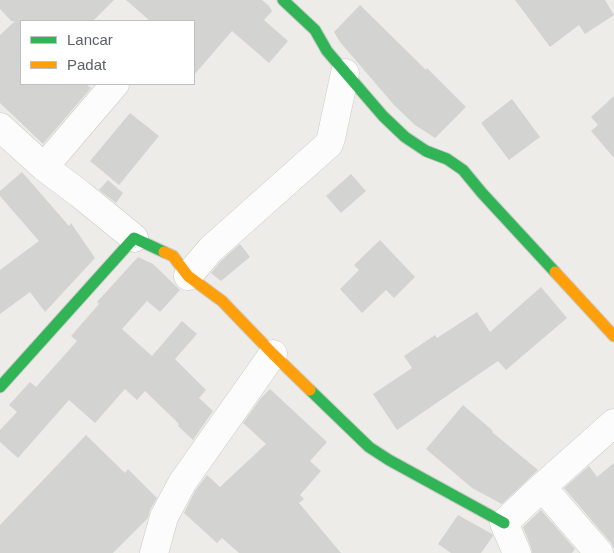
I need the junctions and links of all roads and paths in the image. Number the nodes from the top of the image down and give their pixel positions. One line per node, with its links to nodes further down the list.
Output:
1 (283, 0): 2 (street)
2 (345, 72): 7 (street); 8 (street)
3 (115, 85): 5 (street)
4 (0, 127): 5 (street)
5 (44, 168): 6 (street)
6 (134, 238): 7 (street); 10 (street)
7 (188, 276): 9 (street)
8 (614, 336)
9 (272, 354): 13 (street); 14 (street)
10 (0, 387)
11 (614, 423): 12 (street)
12 (542, 487): 13 (street); 16 (street)
13 (504, 523): 15 (street)
14 (154, 553)
15 (517, 553)
16 (599, 553)

